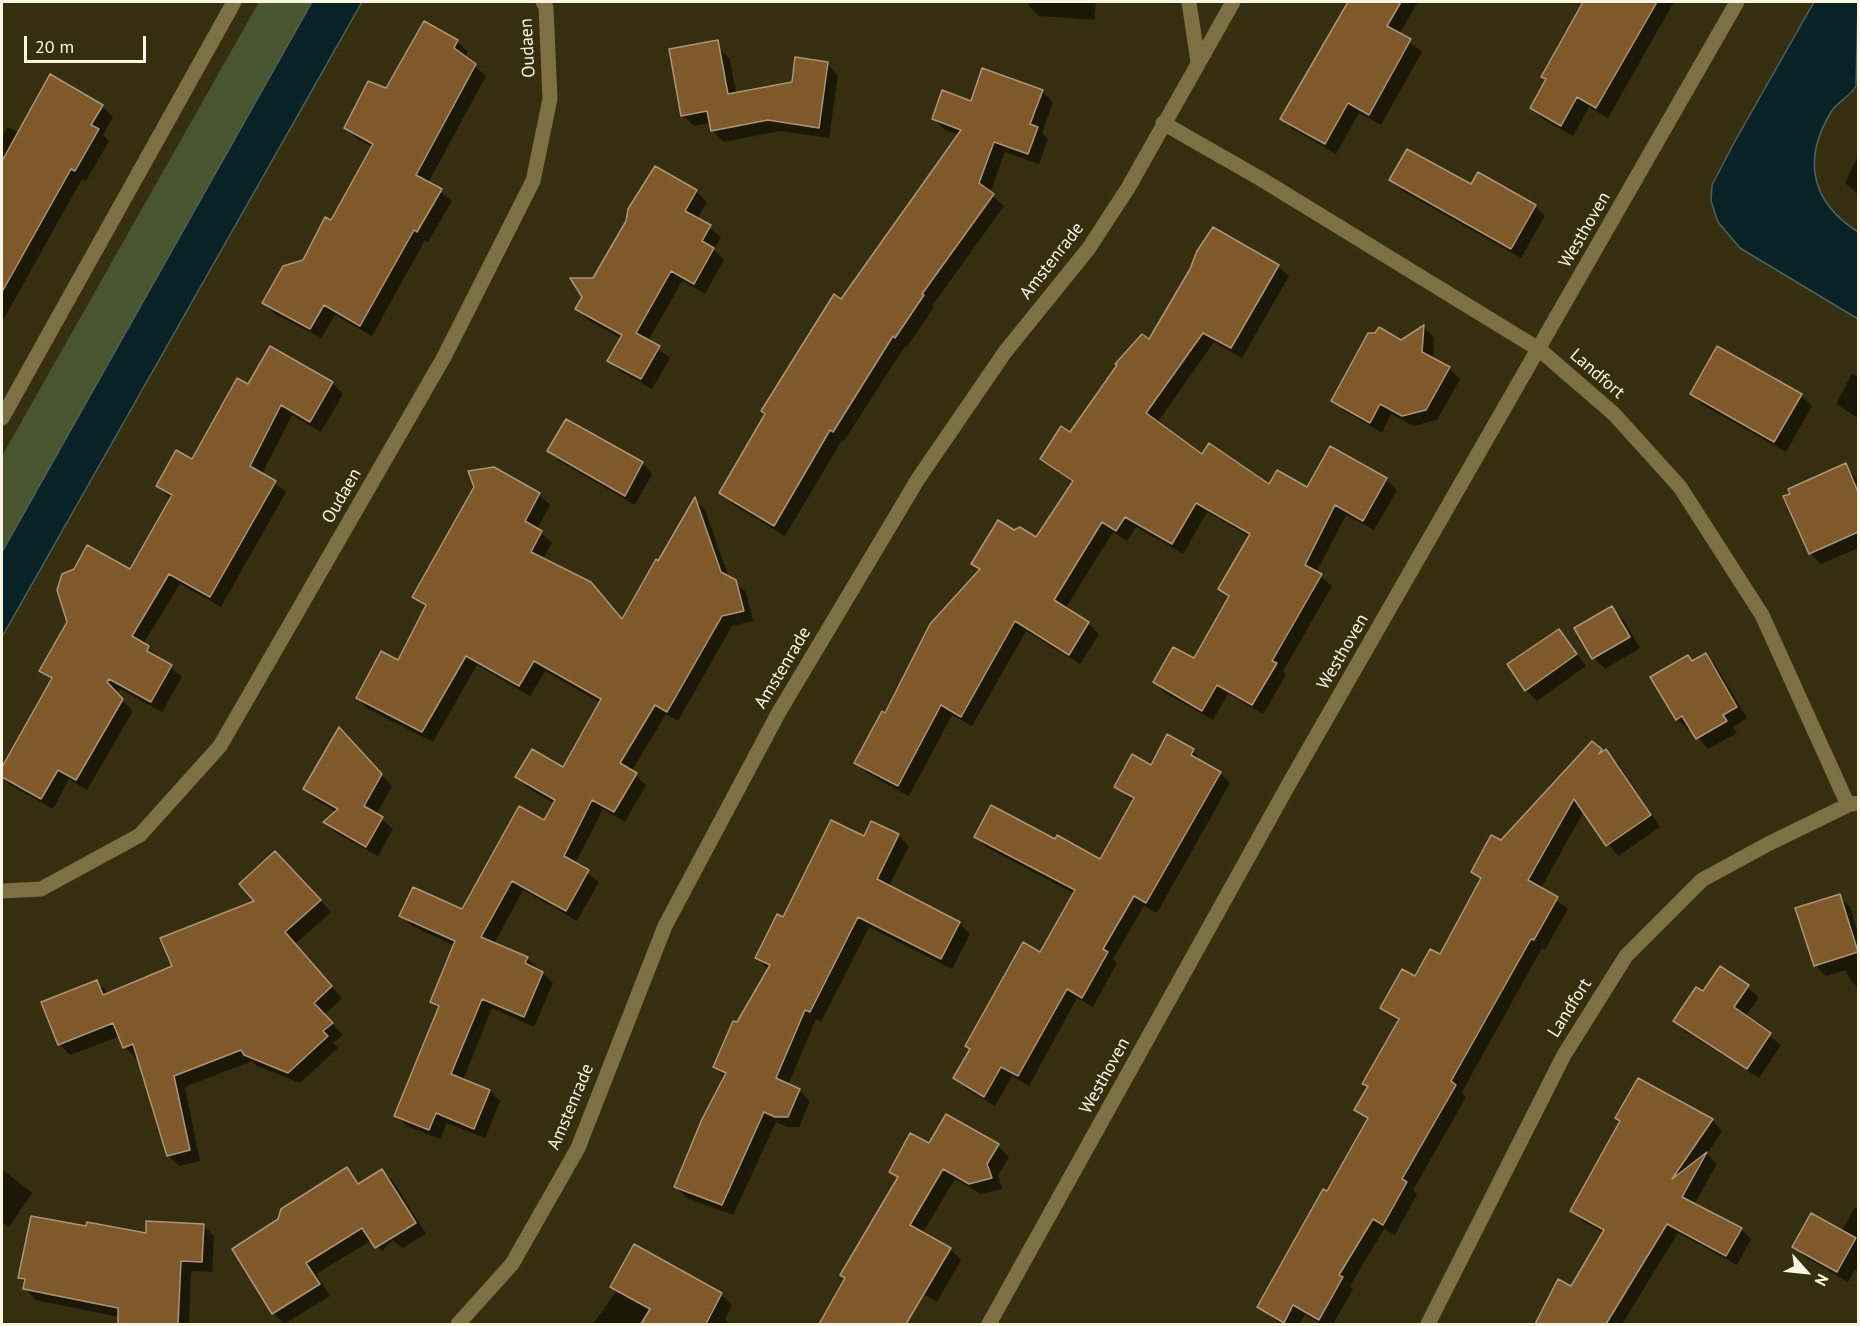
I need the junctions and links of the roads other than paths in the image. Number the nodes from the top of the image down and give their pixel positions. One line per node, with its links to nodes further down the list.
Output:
1 (234, 2): 9 (street)
2 (543, 2): 11 (street, Oudaen)
3 (1189, 2): 6 (street)
4 (1233, 2): 6 (street, Amstenrade)
5 (1737, 2): 8 (street, Westhoven)
6 (1198, 62): 7 (street, Amstenrade)
7 (1163, 123): 8 (street, Landfort); 12 (street, Amstenrade)
8 (1540, 350): 10 (street, Landfort); 13 (street, Westhoven)
9 (2, 418)
10 (1853, 804): 14 (street, Landfort)
11 (2, 891)
12 (458, 1324)
13 (989, 1324)
14 (1428, 1324)

